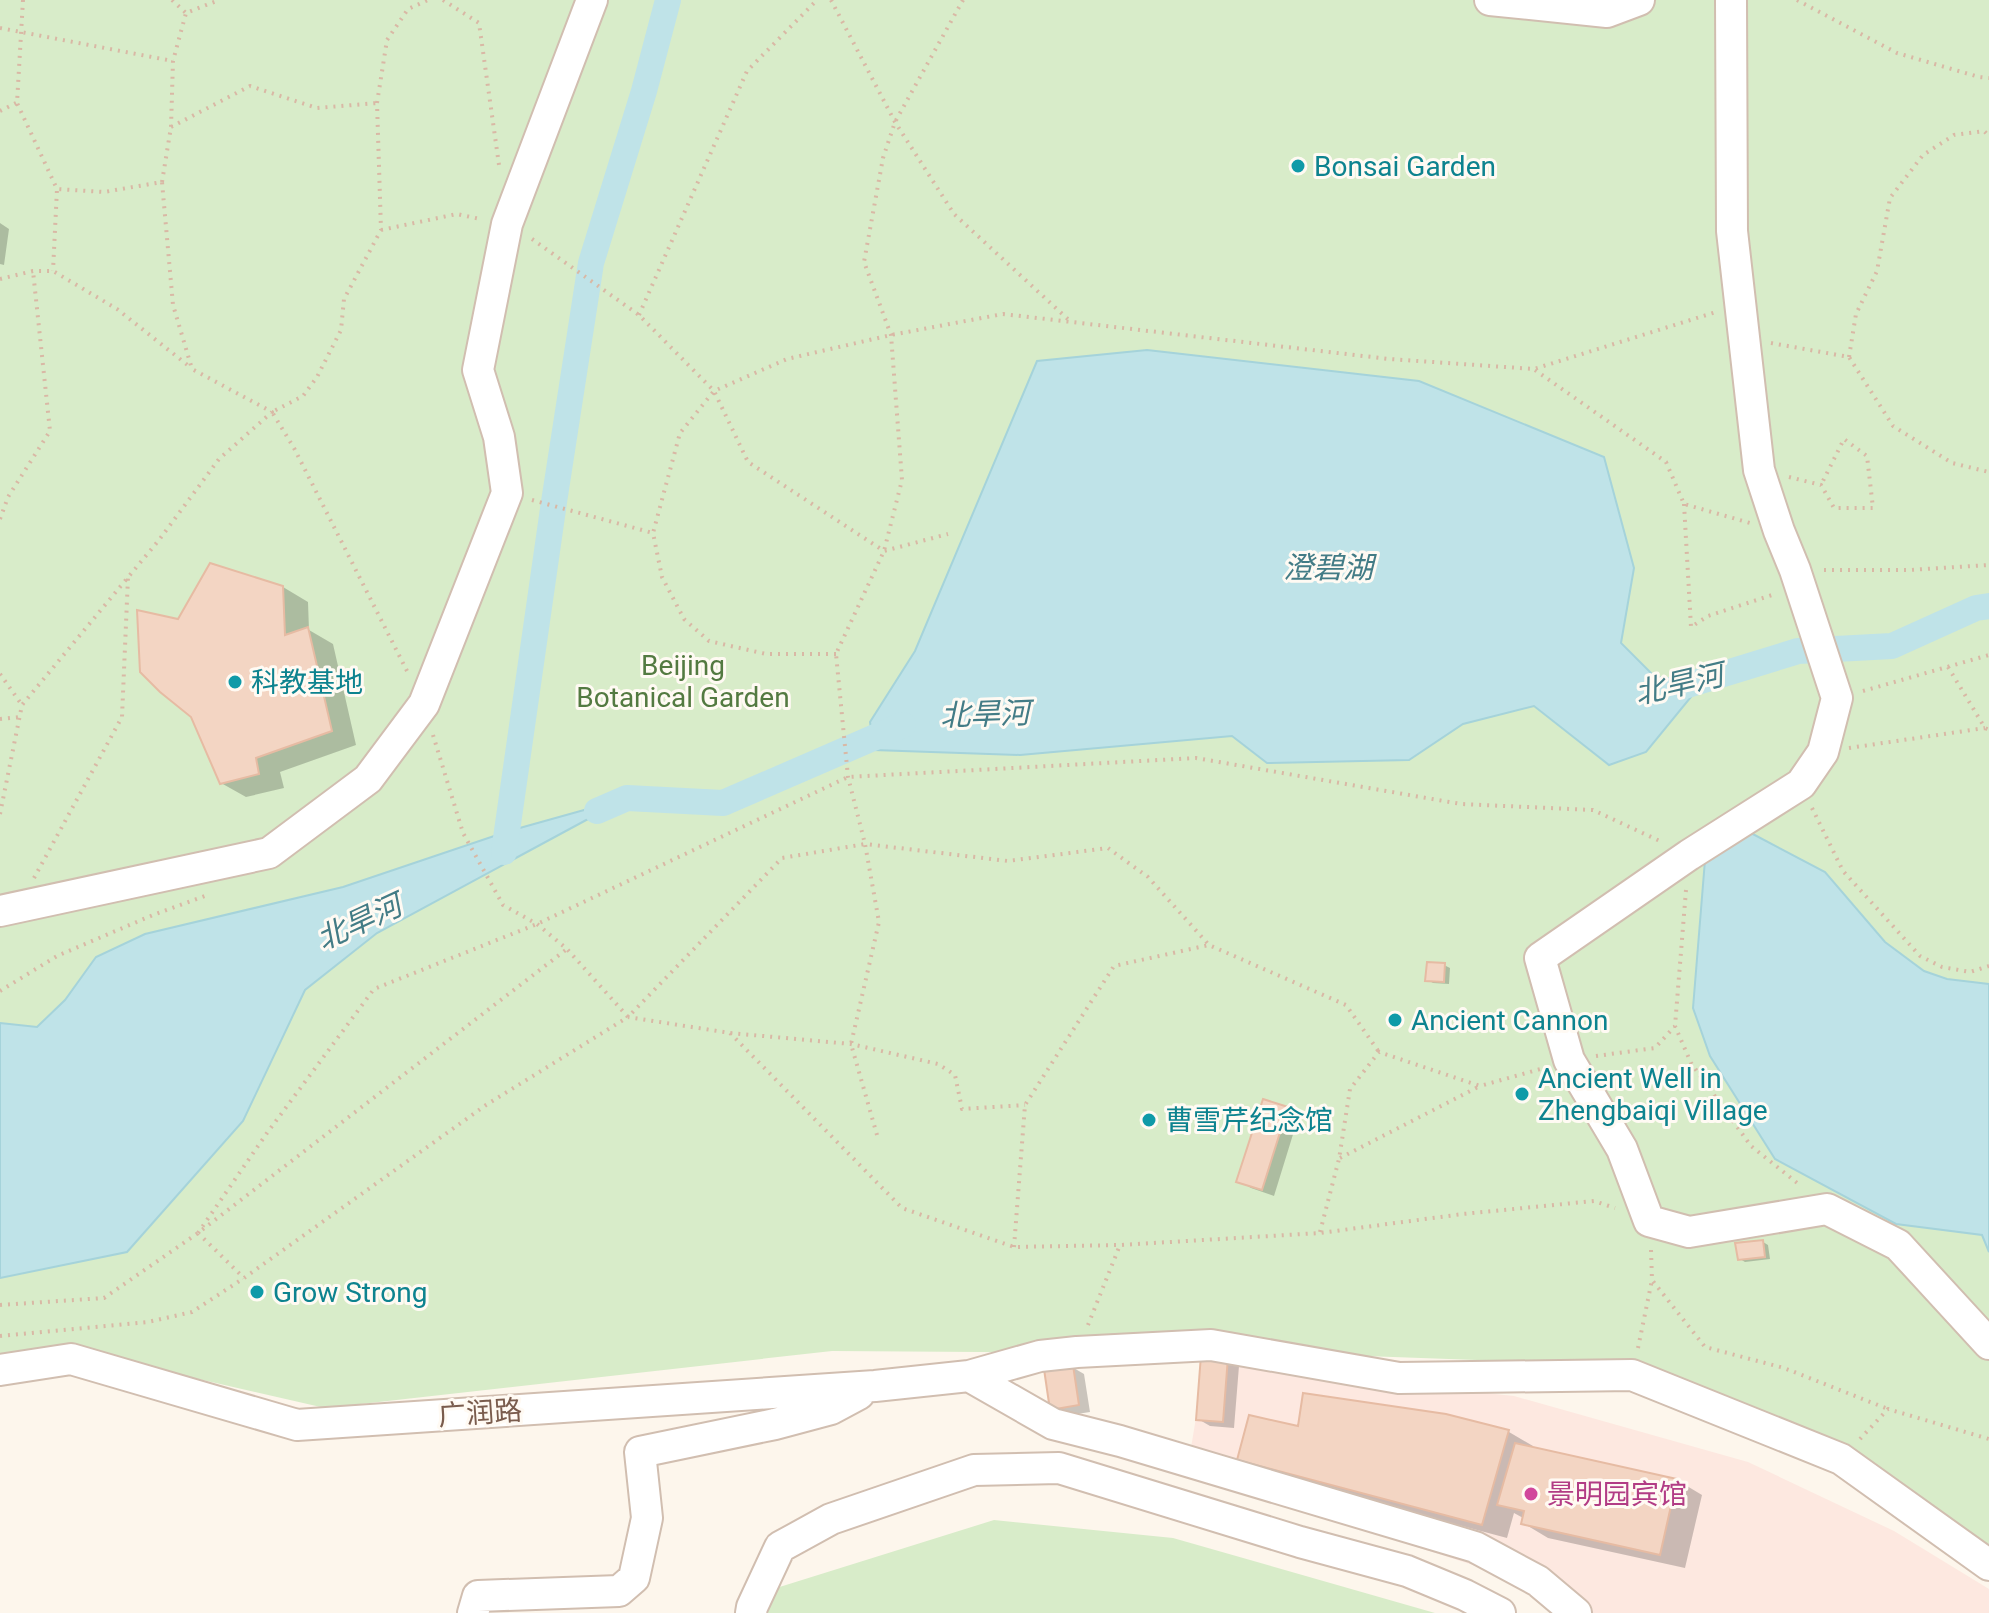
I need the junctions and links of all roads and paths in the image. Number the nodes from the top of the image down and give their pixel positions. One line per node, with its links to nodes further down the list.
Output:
1 (23, 0): 16 (path)
2 (172, 0): 14 (path)
3 (219, 0): 14 (path)
4 (428, 0): 20 (path)
5 (443, 0): 25 (path)
6 (592, 0): 28 (street)
7 (817, 0): 34 (path)
8 (831, 0): 22 (path)
9 (963, 0): 22 (path)
10 (1490, 0): 11 (street)
11 (1639, 0)
12 (1731, 0): 33 (street)
13 (1797, 0): 18 (path)
14 (186, 13): 17 (path)
15 (0, 28): 16 (path)
16 (22, 31): 17 (path); 19 (path)
17 (173, 61): 23 (path)
18 (1989, 78)
19 (17, 103): 21 (path); 27 (path)
20 (377, 103): 23 (path); 29 (path)
21 (0, 111)
22 (895, 122): 35 (path); 36 (path)
23 (171, 127): 26 (path)
24 (1989, 136): 38 (path)
25 (501, 177)
26 (162, 182): 27 (path); 39 (path)
27 (57, 189): 31 (path)
28 (507, 224): 29 (path); 34 (path); 46 (street)
29 (381, 230): 42 (path)
30 (33, 271): 31 (path); 32 (path); 48 (path)
31 (53, 271): 39 (path)
32 (0, 279)
33 (1741, 304): 37 (street); 40 (path)
34 (637, 313): 41 (path)
35 (1073, 323): 36 (path); 40 (path)
36 (891, 335): 41 (path); 52 (path)
37 (1744, 338): 38 (path); 43 (street)
38 (1849, 357): 44 (path)
39 (192, 369): 42 (path)
40 (1534, 369): 47 (path)
41 (714, 391): 50 (path); 52 (path)
42 (272, 412): 54 (path); 61 (path)
43 (1759, 470): 45 (path); 49 (street)
44 (1989, 472)
45 (1821, 485): 45 (path)
46 (507, 493): 50 (path); 61 (street)
47 (1684, 504): 49 (path); 55 (path)
48 (0, 519)
49 (1779, 531): 55 (street)
50 (653, 533): 56 (path)
51 (948, 534): 52 (path)
52 (884, 551): 56 (path)
53 (1989, 565): 55 (path)
54 (128, 575): 62 (path); 73 (path)
55 (1798, 578): 60 (street)
56 (836, 654): 67 (path)
57 (1989, 655): 58 (path)
58 (1948, 667): 60 (path); 65 (path)
59 (0, 674): 62 (path)
60 (1837, 698): 66 (street)
61 (424, 704): 73 (street); 74 (path)
62 (22, 705): 63 (path)
63 (20, 717): 64 (path); 69 (path)
64 (0, 719)
65 (1987, 729): 66 (path)
66 (1823, 752): 68 (street)
67 (848, 777): 70 (path); 71 (path); 74 (path)
68 (1801, 784): 71 (street); 77 (path)
69 (0, 814)
70 (865, 844): 75 (path); 79 (path); 82 (path)
71 (1689, 855): 80 (path); 84 (street)
72 (211, 894): 78 (path)
73 (9, 910)
74 (537, 924): 76 (path); 91 (path)
75 (1209, 945): 83 (path); 86 (path)
76 (567, 949): 79 (path); 91 (path)
77 (1989, 966)
78 (0, 991)
79 (628, 1017): 81 (path); 95 (path)
80 (1675, 1026): 84 (path); 89 (path)
81 (730, 1033): 82 (path); 94 (path)
82 (851, 1044): 86 (path); 87 (path)
83 (1379, 1052): 85 (path); 88 (path)
84 (1569, 1060): 85 (path); 90 (street)
85 (1480, 1086): 88 (path)
86 (1025, 1105): 94 (path)
87 (877, 1135)
88 (1339, 1159): 92 (path)
89 (1827, 1209): 90 (street); 99 (street)
90 (1649, 1221): 92 (path); 96 (path)
91 (198, 1233): 95 (path); 97 (path)
92 (1320, 1233): 93 (path)
93 (1120, 1245): 94 (path); 100 (path)
94 (1014, 1247)
95 (244, 1278): 98 (path)
96 (1652, 1280): 102 (path); 105 (path)
97 (0, 1305)
98 (0, 1336)
99 (1989, 1344)
100 (1077, 1352): 102 (street, 广润路); 103 (street, 广润路)
101 (0, 1370): 104 (street, 广润路)
102 (1632, 1375): 108 (street)
103 (969, 1376): 104 (street, 广润路); 106 (street)
104 (875, 1386): 111 (street)
105 (1888, 1409): 107 (path); 108 (path)
106 (1053, 1424): 109 (street); 114 (street)
107 (1989, 1439)
108 (1841, 1459): 110 (street)
109 (1097, 1481): 112 (street); 113 (street)
110 (1989, 1565)
111 (473, 1613)
112 (751, 1613)
113 (1500, 1613)
114 (1576, 1613)

